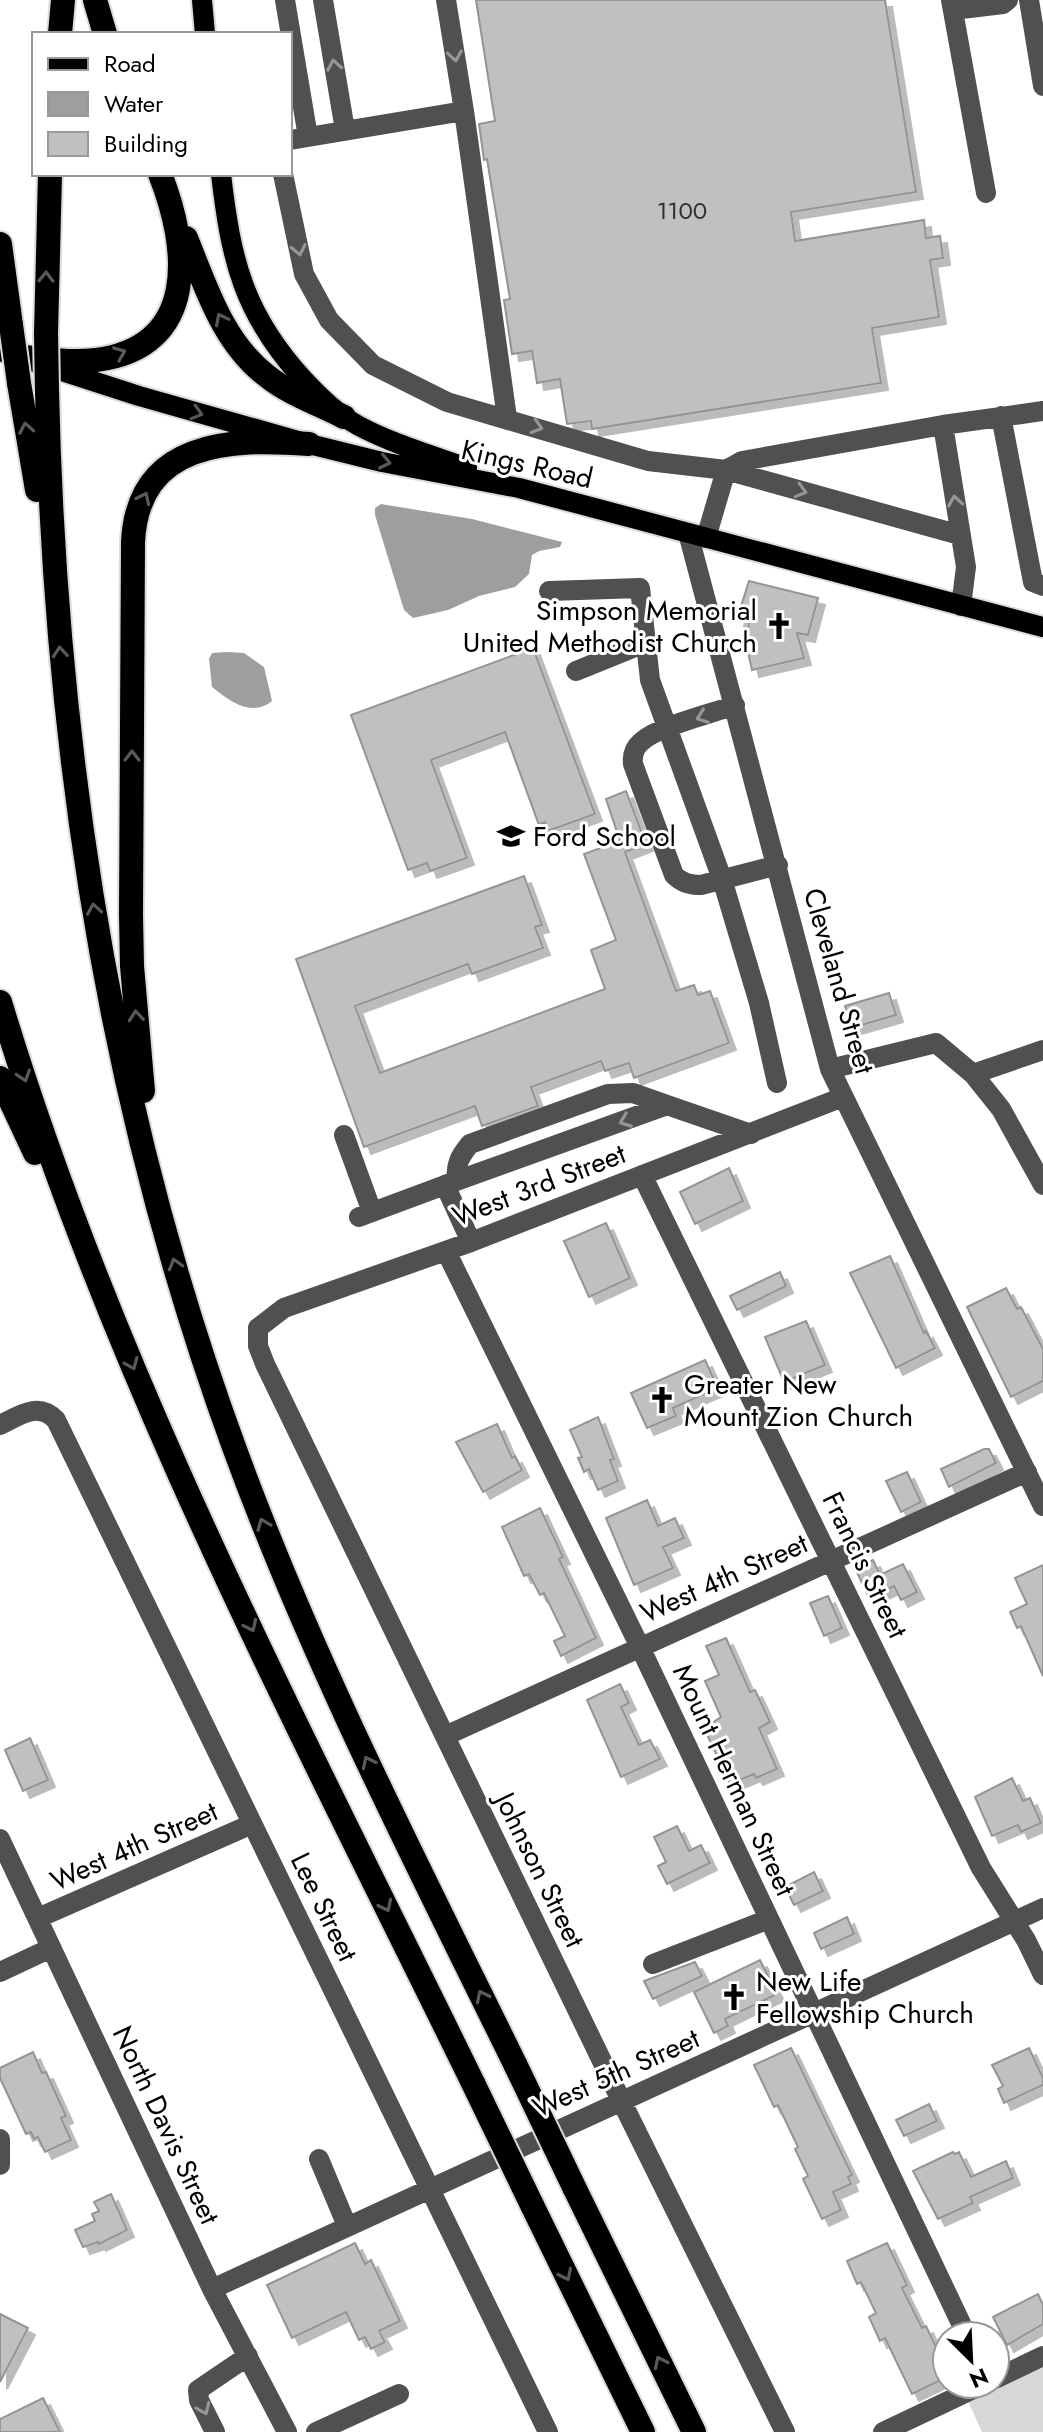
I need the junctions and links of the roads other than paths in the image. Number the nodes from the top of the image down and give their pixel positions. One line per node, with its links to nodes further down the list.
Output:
1 (63, 0): 10 (highway)
2 (95, 0): 11 (highway)
3 (202, 0): 12 (main road)
4 (285, 0): 13 (street)
5 (323, 0): 17 (street, one-way to 5)
6 (446, 0): 16 (street, one-way to 16)
7 (1008, 0): 9 (street)
8 (1029, 0): 15 (street)
9 (952, 5): 23 (street)
10 (60, 32)
11 (104, 32)
12 (205, 32)
13 (288, 32)
14 (292, 70): 18 (street)
15 (1043, 86)
16 (464, 111): 17 (street); 30 (street)
17 (345, 130): 18 (street)
18 (299, 139)
19 (50, 176): 38 (highway, one-way to 19, bridge)
20 (161, 176): 24 (highway)
21 (221, 176): 29 (main road)
22 (283, 176): 30 (street, one-way to 30)
23 (986, 193)
24 (170, 199): 26 (highway, one-way to 24); 29 (highway, one-way to 24)
25 (0, 244): 38 (highway, one-way to 25, bridge)
26 (8, 353): 32 (main road, Kings Road, one-way to 32)
27 (1043, 411): 28 (street)
28 (1001, 416): 31 (street); 37 (street)
29 (344, 417): 34 (main road)
30 (507, 418): 33 (street, one-way to 33)
31 (943, 425): 33 (street); 36 (street, one-way to 31)
32 (309, 444): 34 (main road, Kings Road, one-way to 34); 59 (highway, one-way to 32)
33 (726, 470): 35 (street); 36 (street, one-way to 36)
34 (519, 488): 35 (main road, Kings Road)
35 (697, 535): 40 (main road, Kings Road); 44 (street, Cleveland Street)
36 (960, 535): 40 (street)
37 (1043, 586)
38 (55, 587): 59 (highway, one-way to 38)
39 (549, 591): 42 (street)
40 (961, 606): 41 (main road, Kings Road)
41 (1043, 627)
42 (645, 643): 43 (street); 45 (street)
43 (576, 671)
44 (735, 705): 45 (street, one-way to 45); 46 (street, Cleveland Street)
45 (668, 728): 47 (street); 47 (street)
46 (778, 865): 47 (street); 50 (street, Cleveland Street)
47 (722, 879): 53 (street)
48 (0, 1002): 64 (highway, one-way to 64)
49 (1043, 1050): 51 (street)
50 (830, 1069): 51 (street); 54 (street, Cleveland Street)
51 (973, 1074): 61 (street)
52 (0, 1078): 64 (highway)
53 (777, 1083)
54 (843, 1097): 56 (street, West 3rd Street); 67 (street, Cleveland Street)
55 (667, 1105): 56 (street); 60 (street, one-way to 60); 60 (street)
56 (751, 1134): 58 (street, West 3rd Street)
57 (344, 1135): 60 (street)
58 (642, 1175): 62 (street, West 3rd Street); 69 (street, Francis Street)
59 (151, 1177): 101 (highway, one-way to 59, bridge)
60 (451, 1182): 62 (street)
61 (1043, 1185)
62 (471, 1242): 63 (street, West 3rd Street)
63 (446, 1251): 65 (street, West 3rd Street); 70 (street, Mount Herman Street)
64 (102, 1292): 100 (highway, one-way to 100, bridge)
65 (258, 1328): 71 (street, Johnson Street)
66 (0, 1425): 72 (street, Lee Street)
67 (1027, 1472): 68 (street, Cleveland Street); 69 (street, West 4th Street)
68 (1043, 1506)
69 (832, 1561): 70 (street, West 4th Street); 77 (street, Francis Street)
70 (640, 1647): 71 (street, West 4th Street); 76 (street, Mount Herman Street)
71 (445, 1736): 83 (street, Johnson Street)
72 (252, 1824): 75 (street, West 4th Street); 87 (street, Lee Street)
73 (0, 1839): 75 (street, North Davis Street)
74 (1043, 1908): 77 (street, West 5th Street)
75 (38, 1918): 78 (street, North Davis Street)
76 (769, 1919): 79 (street); 82 (street, Mount Herman Street)
77 (1012, 1922): 81 (street, Francis Street); 82 (street, West 5th Street)
78 (51, 1948): 80 (street); 89 (street, North Davis Street)
79 (653, 1964)
80 (0, 1972)
81 (1043, 1975)
82 (815, 2014): 83 (street, West 5th Street); 90 (street, Mount Herman Street)
83 (621, 2100): 87 (street, West 5th Street); 102 (street, Johnson Street)
84 (0, 2139): 86 (street)
85 (319, 2159): 88 (street)
86 (0, 2165)
87 (431, 2189): 88 (street, West 5th Street); 99 (street, Lee Street)
88 (347, 2226): 89 (street, West 5th Street)
89 (212, 2289): 91 (street, North Davis Street)
90 (959, 2320)
91 (248, 2356): 96 (street, one-way to 96); 97 (street, North Davis Street)
92 (1043, 2356): 93 (street)
93 (1011, 2371)
94 (399, 2394): 98 (street)
95 (950, 2400): 103 (street)
96 (215, 2432)
97 (287, 2432)
98 (316, 2432)
99 (548, 2432)
100 (643, 2432)
101 (694, 2432)
102 (785, 2432)
103 (883, 2432)

